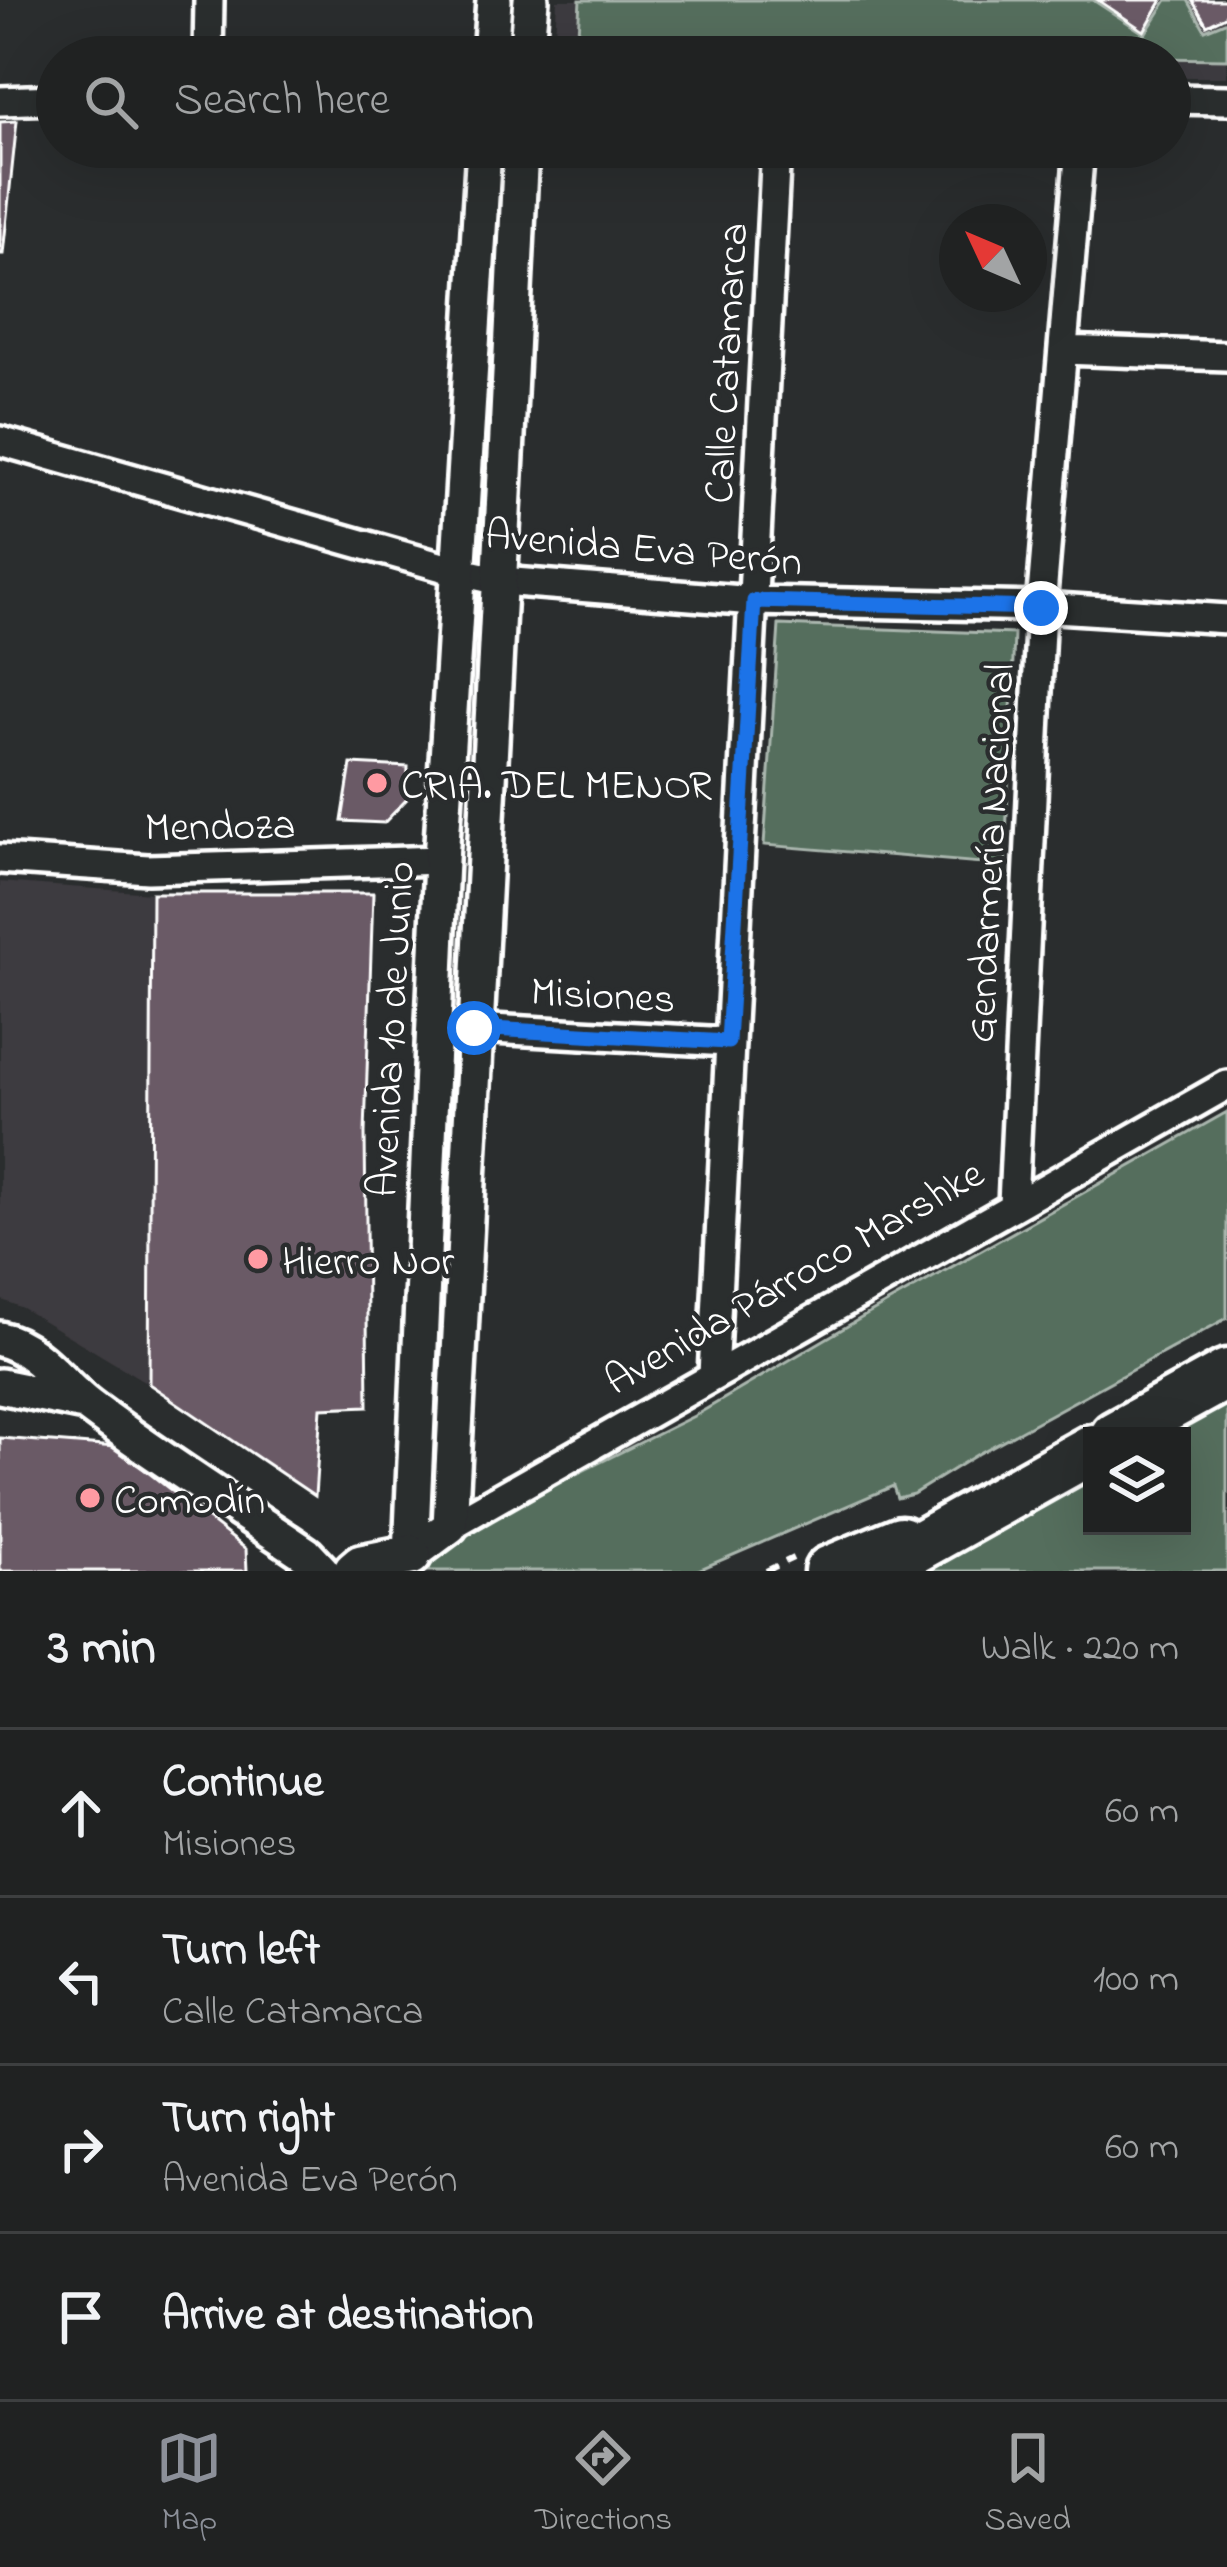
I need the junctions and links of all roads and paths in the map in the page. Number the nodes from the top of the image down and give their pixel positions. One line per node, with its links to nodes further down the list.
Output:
1 (209, 0): 4 (street)
2 (494, 0): 5 (street)
3 (531, 0): 6 (street)
4 (208, 36)
5 (491, 36)
6 (528, 36)
7 (1191, 99): 9 (street)
8 (36, 100): 10 (street)
9 (1227, 100)
10 (0, 101)
11 (483, 168): 18 (street, Avenida 10 de Junio)
12 (520, 168): 19 (street, Avenida 10 de Junio)
13 (775, 168): 20 (street, Calle Catamarca)
14 (1077, 168): 15 (street, Gendarmería Nacional)
15 (1063, 350): 16 (street); 21 (street, Gendarmería Nacional)
16 (1227, 356)
17 (0, 441): 18 (street, Avenida Eva Perón)
18 (460, 572): 19 (street, Avenida Eva Perón); 24 (street, Avenida 10 de Junio)
19 (501, 581): 20 (street, Avenida Eva Perón); 25 (street, Avenida 10 de Junio)
20 (754, 601): 21 (street, Avenida Eva Perón); 26 (street, Calle Catamarca)
21 (1041, 608): 22 (street, Avenida Eva Perón); 28 (street, Gendarmería Nacional)
22 (1227, 619)
23 (0, 859): 24 (street, Mendoza)
24 (441, 860): 38 (street, Avenida 10 de Junio)
25 (474, 1028): 26 (street, Misiones); 37 (street, Avenida 10 de Junio)
26 (728, 1042): 31 (street, Calle Catamarca)
27 (1227, 1085): 28 (street, Avenida Párroco Marshke)
28 (1013, 1204): 31 (street, Avenida Párroco Marshke)
29 (0, 1339): 33 (street)
30 (1227, 1374): 34 (highway)
31 (713, 1375): 37 (street, Avenida Párroco Marshke)
32 (0, 1386): 33 (street)
33 (87, 1404): 38 (street)
34 (1131, 1427)
35 (1083, 1454): 36 (highway)
36 (994, 1503): 39 (highway); 40 (highway)
37 (450, 1526): 38 (street, Avenida Párroco Marshke)
38 (359, 1566)
39 (829, 1571)
40 (874, 1571)

